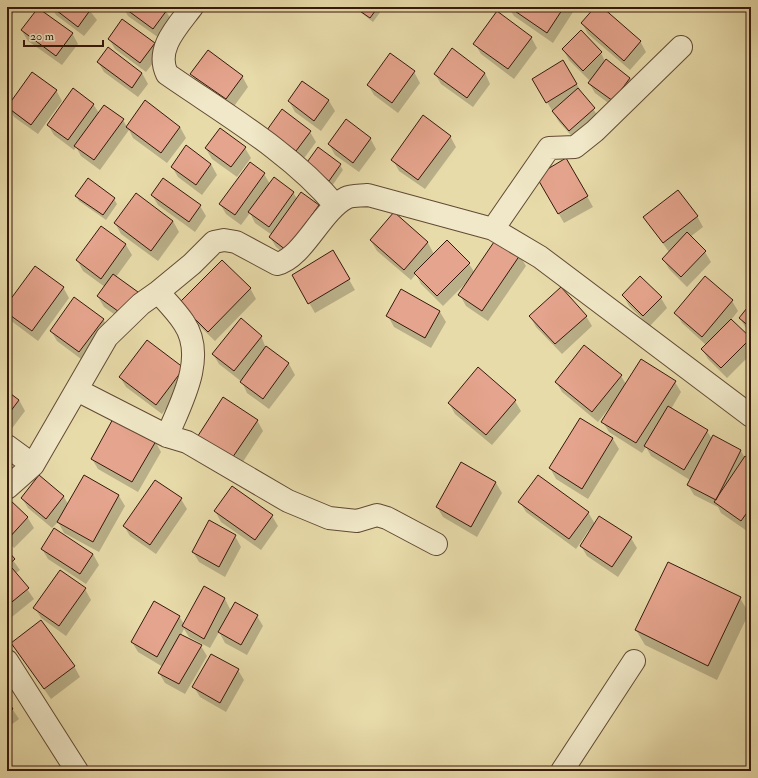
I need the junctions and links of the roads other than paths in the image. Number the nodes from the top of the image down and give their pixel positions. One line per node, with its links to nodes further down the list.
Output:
1 (192, 7): 3 (street)
2 (681, 47): 4 (street)
3 (335, 205): 4 (street); 5 (street)
4 (493, 229): 7 (street)
5 (158, 292): 6 (street); 8 (street)
6 (77, 390): 8 (street); 10 (street)
7 (751, 416)
8 (167, 436): 12 (street)
9 (7, 446): 10 (street)
10 (33, 465): 11 (street)
11 (7, 488)
12 (436, 544)
13 (7, 661): 15 (street)
14 (634, 661): 16 (street)
15 (77, 771)
16 (562, 771)

